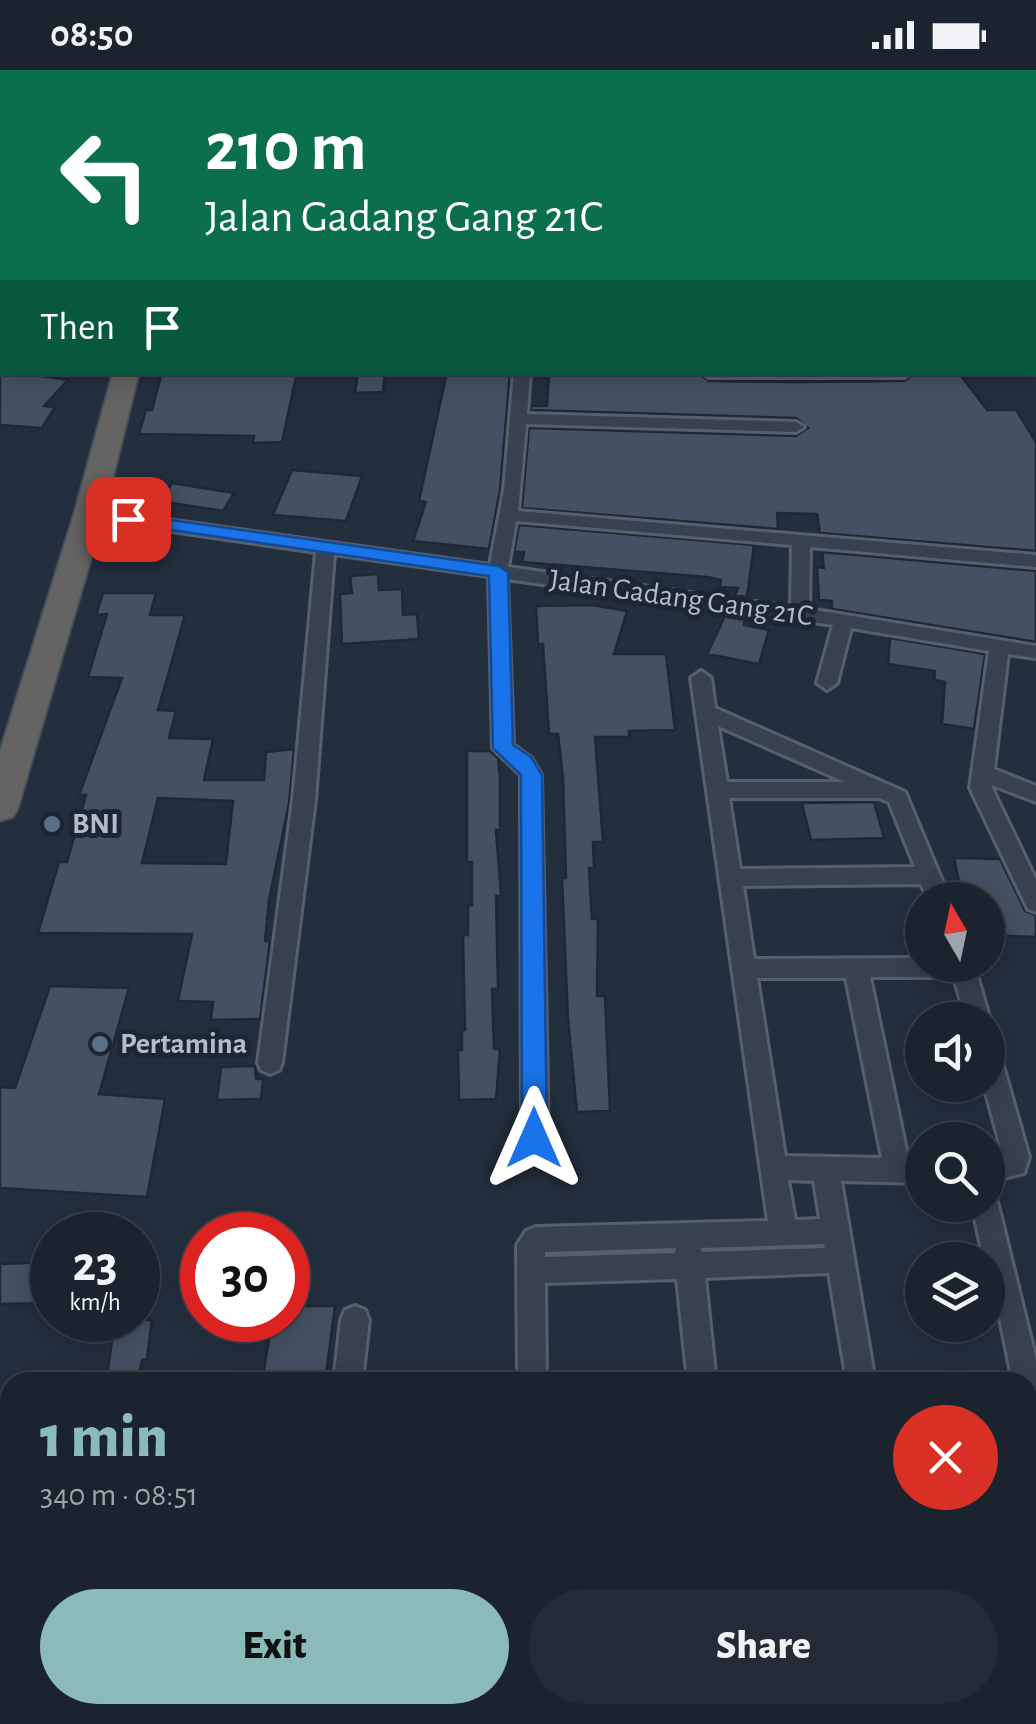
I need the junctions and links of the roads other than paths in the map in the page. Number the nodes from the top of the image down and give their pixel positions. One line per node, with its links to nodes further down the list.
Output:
1 (125, 375): 5 (highway)
2 (522, 375): 3 (street)
3 (519, 418): 4 (street); 6 (street)
4 (796, 427)
5 (89, 514): 8 (street, Jalan Gadang Gang 21C); 21 (highway)
6 (509, 515): 7 (street); 10 (street)
7 (801, 540): 9 (street); 11 (street)
8 (326, 545): 10 (street, Jalan Gadang Gang 21C); 30 (street)
9 (1036, 561)
10 (498, 572): 11 (street, Jalan Gadang Gang 21C); 32 (street)
11 (800, 614): 12 (street, Jalan Gadang Gang 21C)
12 (843, 622): 13 (street, Jalan Gadang Gang 21C); 16 (street)
13 (999, 647): 14 (street, Jalan Gadang Gang 21C); 18 (street)
14 (1036, 652)
15 (701, 678): 17 (street)
16 (827, 682)
17 (706, 712): 19 (street); 20 (street)
18 (984, 774): 22 (street); 26 (street)
19 (717, 790): 20 (street); 24 (street)
20 (888, 790): 23 (street)
21 (3, 792)
22 (1036, 794)
23 (930, 874): 24 (street); 25 (street)
24 (731, 878): 29 (street)
25 (933, 882)
26 (1036, 903)
27 (905, 968): 28 (street)
28 (856, 969): 29 (street); 33 (street)
29 (745, 970): 34 (street)
30 (270, 1063)
31 (1001, 1102): 35 (street)
32 (534, 1138)
33 (905, 1152)
34 (776, 1168): 37 (street); 40 (street)
35 (1005, 1170)
36 (905, 1171): 37 (street)
37 (826, 1172): 39 (street)
38 (989, 1222): 50 (street)
39 (836, 1231): 40 (street); 42 (street)
40 (783, 1232): 41 (street)
41 (686, 1236): 43 (street); 44 (street)
42 (840, 1260): 43 (street); 49 (street)
43 (690, 1267): 44 (street); 48 (street)
44 (530, 1272): 47 (street)
45 (355, 1320): 46 (street)
46 (349, 1372)
47 (532, 1372)
48 (701, 1372)
49 (859, 1372)
50 (1024, 1372)

